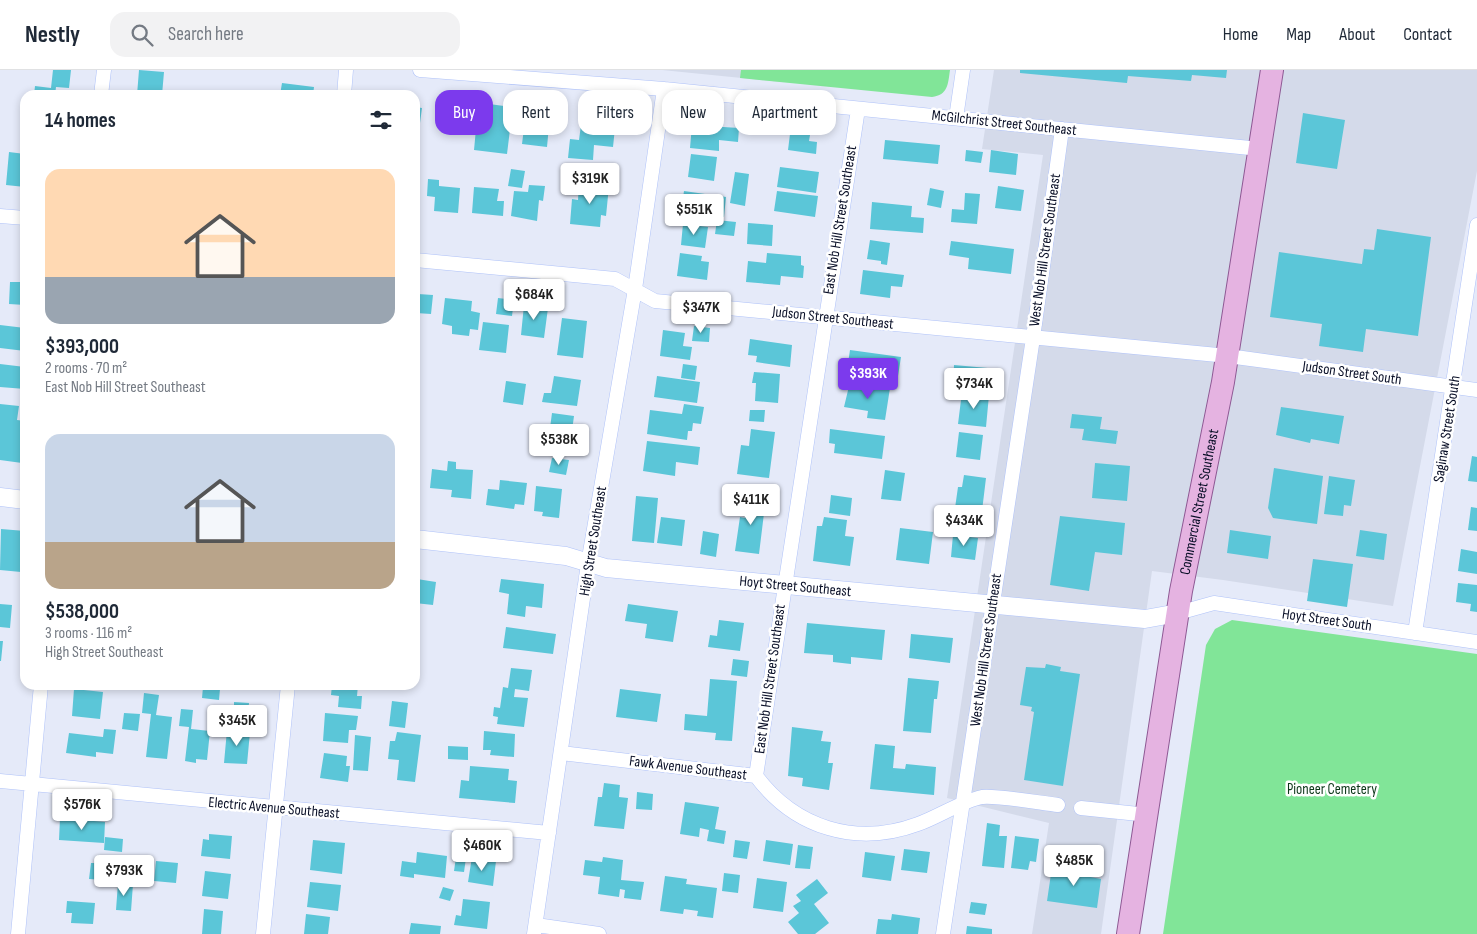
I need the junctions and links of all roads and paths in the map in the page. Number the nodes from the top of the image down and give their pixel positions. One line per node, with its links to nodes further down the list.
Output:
1 (104, 70): 8 (street)
2 (346, 70): 9 (street)
3 (420, 70): 6 (street, McGilchrist Street Southeast)
4 (963, 70): 11 (street)
5 (1272, 70): 13 (main road, Commercial Street Southeast)
6 (562, 75): 7 (street, McGilchrist Street Southeast)
7 (664, 89): 10 (street, McGilchrist Street Southeast); 18 (street, High Street Southeast)
8 (102, 90)
9 (344, 90)
10 (858, 109): 11 (street, McGilchrist Street Southeast); 19 (street, East Nob Hill Street Southeast)
11 (956, 118): 12 (street, McGilchrist Street Southeast)
12 (1062, 129): 13 (street, McGilchrist Street Southeast); 20 (street, West Nob Hill Street Southeast)
13 (1260, 149): 21 (main road, Commercial Street Southeast)
14 (0, 216): 15 (street)
15 (20, 218)
16 (1477, 226): 22 (street, Saginaw Street South)
17 (420, 260): 18 (street, Judson Street Southeast)
18 (635, 289): 19 (street, Judson Street Southeast); 27 (street, High Street Southeast)
19 (824, 317): 20 (street, Judson Street Southeast); 28 (street, East Nob Hill Street Southeast)
20 (1033, 338): 21 (street, Judson Street Southeast); 29 (street, West Nob Hill Street Southeast)
21 (1228, 356): 22 (street, Judson Street South); 30 (main road, Commercial Street Southeast)
22 (1454, 386): 23 (street, Judson Street South); 31 (street, Saginaw Street South)
23 (1477, 390)
24 (0, 497): 25 (street)
25 (20, 499)
26 (420, 540): 27 (street, Hoyt Street Southeast)
27 (588, 564): 28 (street, Hoyt Street Southeast); 35 (street, High Street Southeast)
28 (784, 586): 29 (street, Hoyt Street Southeast); 36 (street, East Nob Hill Street Southeast)
29 (992, 605): 30 (street, Hoyt Street Southeast); 40 (street, West Nob Hill Street Southeast)
30 (1178, 613): 31 (street, Hoyt Street South); 43 (main road, Commercial Street Southeast)
31 (1415, 633): 32 (street, Hoyt Street South)
32 (1477, 642)
33 (41, 690): 38 (street)
34 (288, 690): 41 (street)
35 (561, 753): 36 (street, Fawk Avenue Southeast); 44 (street, High Street Southeast)
36 (756, 776): 40 (street, Fawk Avenue Southeast)
37 (0, 781): 38 (street, Electric Avenue Southeast)
38 (32, 784): 41 (street, Electric Avenue Southeast); 46 (street)
39 (1058, 804): 40 (street, Fawk Avenue Southeast)
40 (964, 805): 49 (street, West Nob Hill Street Southeast)
41 (276, 808): 44 (street, Electric Avenue Southeast); 47 (street)
42 (1081, 808): 43 (street)
43 (1148, 815): 50 (main road, Commercial Street Southeast)
44 (548, 833): 45 (street, High Street Southeast)
45 (535, 930): 48 (street)
46 (18, 934)
47 (263, 934)
48 (598, 934)
49 (943, 934)
50 (1128, 934)

